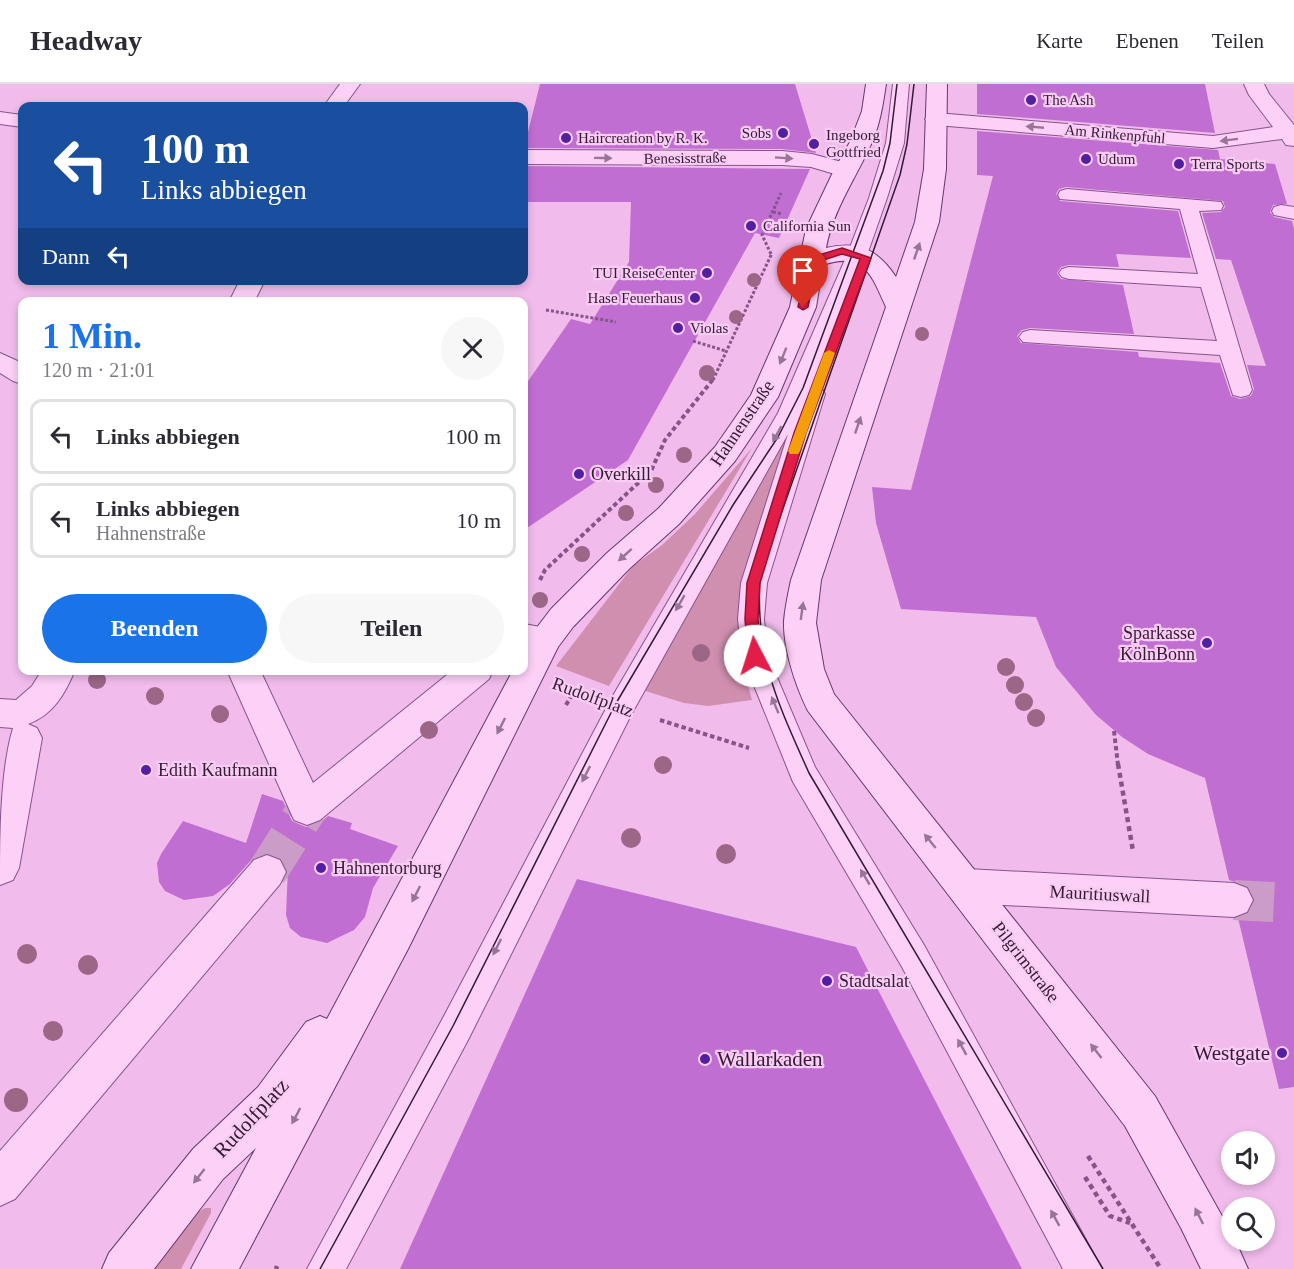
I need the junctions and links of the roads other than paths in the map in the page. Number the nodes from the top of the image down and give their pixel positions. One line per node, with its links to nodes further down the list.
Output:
1 (350, 84): 7 (main road)
2 (876, 84): 13 (main road, Hahnenstraße)
3 (901, 84): 17 (lane)
4 (909, 84): 17 (lane)
5 (937, 84): 9 (main road)
6 (1254, 84): 11 (main road)
7 (337, 102)
8 (0, 118): 10 (main road)
9 (936, 119): 11 (main road, Am Rinkenpfuhl, one-way to 9); 21 (main road, one-way to 9)
10 (18, 120)
11 (1292, 135)
12 (528, 158): 13 (main road, Benesisstraße, one-way to 13)
13 (845, 170): 18 (main road, Hahnenstraße)
14 (1067, 195): 15 (lane)
15 (1188, 204): 16 (lane); 20 (lane)
16 (1214, 206)
17 (862, 256): 18 (main road); 21 (main road); 42 (lane, one-way to 42); 43 (lane, one-way to 17)
18 (813, 260): 27 (main road, Hahnenstraße, one-way to 27)
19 (1069, 273): 20 (lane)
20 (1210, 281): 23 (lane)
21 (898, 306): 36 (main road, Pilgrimstraße, one-way to 21)
22 (1030, 337): 23 (lane)
23 (1229, 349): 26 (lane)
24 (0, 361): 25 (main road)
25 (18, 372)
26 (1241, 390)
27 (535, 638): 28 (main road, Hahnenstraße)
28 (528, 669)
29 (57, 675): 33 (main road)
30 (245, 675): 31 (main road)
31 (471, 675)
32 (526, 675): 38 (main road, Rudolfplatz, one-way to 38)
33 (18, 721): 34 (main road)
34 (0, 868)
35 (267, 872): 39 (main road)
36 (967, 886): 37 (main road, Mauritiuswall); 44 (main road, Pilgrimstraße, one-way to 36)
37 (1234, 900)
38 (394, 936): 40 (main road, Rudolfplatz, one-way to 40); 41 (main road, Rudolfplatz, one-way to 41)
39 (0, 1184)
40 (125, 1269)
41 (214, 1269)
42 (326, 1269)
43 (1083, 1269)
44 (1225, 1269)

